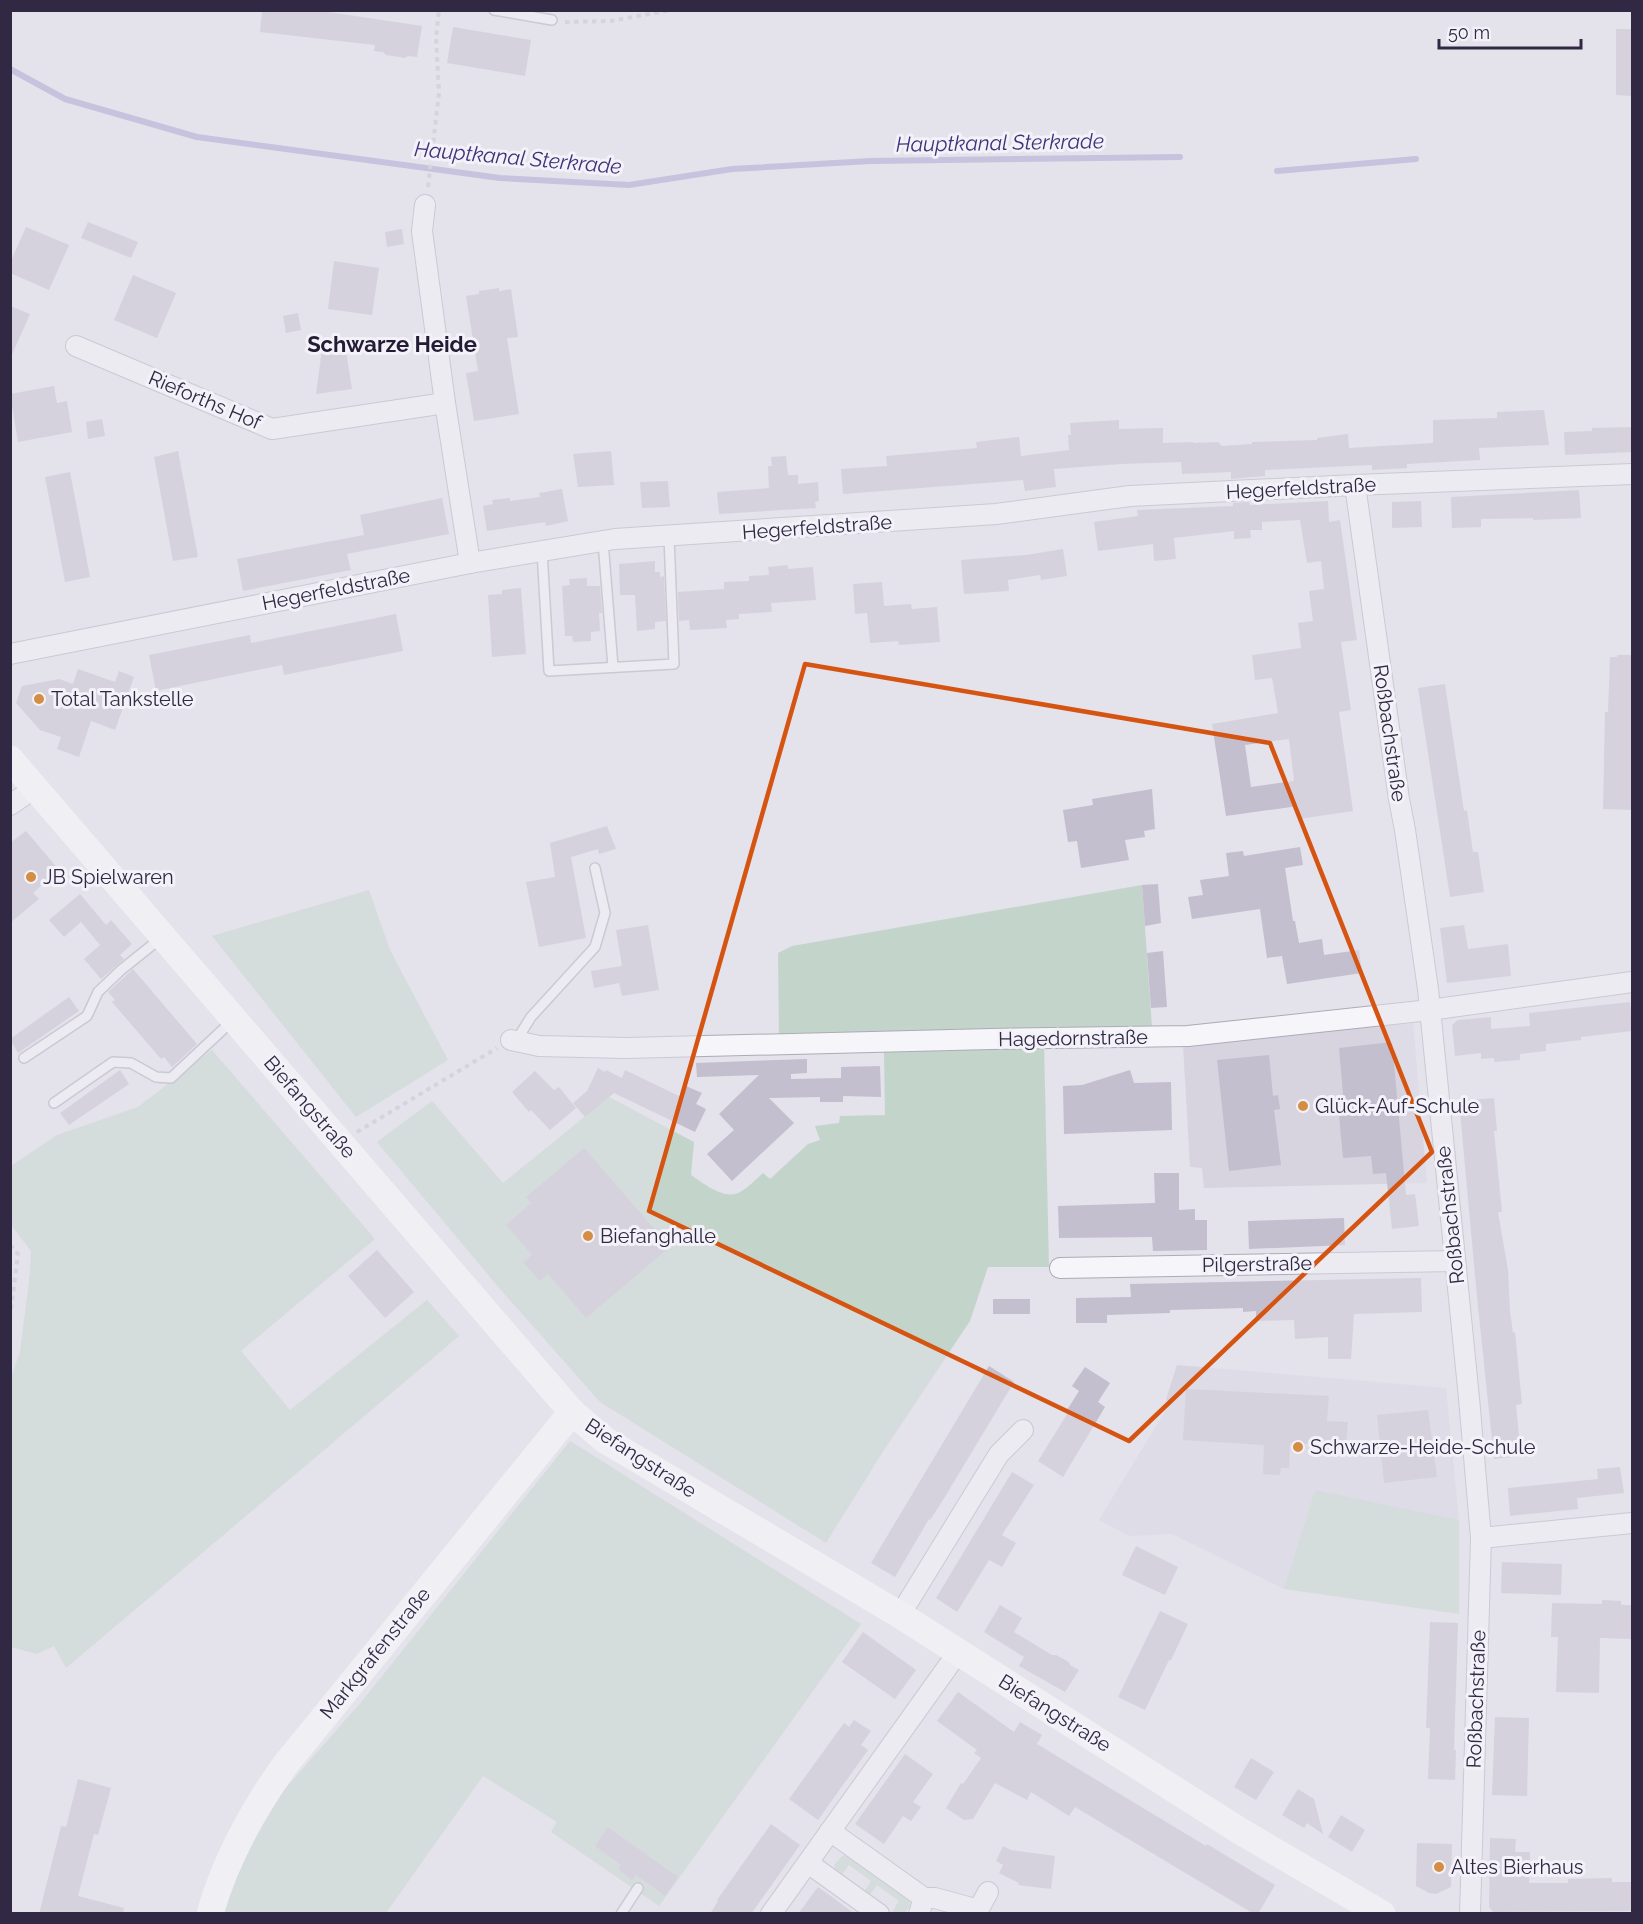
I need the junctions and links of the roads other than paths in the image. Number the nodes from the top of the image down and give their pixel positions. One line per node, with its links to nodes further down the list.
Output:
1 (494, 10): 2 (lane)
2 (552, 20)
3 (425, 205): 5 (street)
4 (76, 346): 5 (street, Rieforths Hof)
5 (445, 403): 11 (street)
6 (1632, 474): 7 (street, Hegerfeldstraße)
7 (1355, 485): 8 (street, Hegerfeldstraße); 20 (street, Roßbachstraße)
8 (669, 536): 9 (street, Hegerfeldstraße); 13 (lane)
9 (603, 541): 10 (street, Hegerfeldstraße); 13 (lane)
10 (542, 551): 11 (street, Hegerfeldstraße); 13 (lane)
11 (470, 563): 12 (street, Hegerfeldstraße)
12 (10, 654)
13 (613, 667)
14 (10, 759): 15 (main road, Biefangstraße)
15 (35, 788): 16 (street); 18 (main road, Biefangstraße)
16 (10, 805)
17 (595, 868): 22 (lane)
18 (163, 937): 21 (main road, Biefangstraße); 23 (lane)
19 (1632, 982): 20 (street, Hagedornstraße)
20 (1430, 1010): 22 (street, Hagedornstraße); 25 (street, Roßbachstraße)
21 (234, 1019): 24 (lane); 27 (main road, Biefangstraße)
22 (513, 1040)
23 (24, 1058)
24 (54, 1103)
25 (1455, 1261): 26 (street, Pilgerstraße); 30 (street, Roßbachstraße)
26 (1060, 1268)
27 (572, 1412): 31 (main road, Biefangstraße); 39 (main road, Markgrafenstraße)
28 (1023, 1430): 31 (street)
29 (1632, 1523): 30 (street)
30 (1481, 1538): 44 (street, Roßbachstraße)
31 (900, 1615): 32 (main road, Biefangstraße)
32 (959, 1651): 33 (street); 37 (main road, Biefangstraße)
33 (830, 1831): 34 (street); 38 (street)
34 (808, 1863): 41 (street); 42 (street)
35 (638, 1888): 40 (lane)
36 (988, 1892): 38 (street)
37 (1355, 1905): 43 (main road, Biefangstraße)
38 (921, 1906)
39 (210, 1914)
40 (621, 1914)
41 (771, 1914)
42 (879, 1914)
43 (1382, 1914)
44 (1470, 1914)

